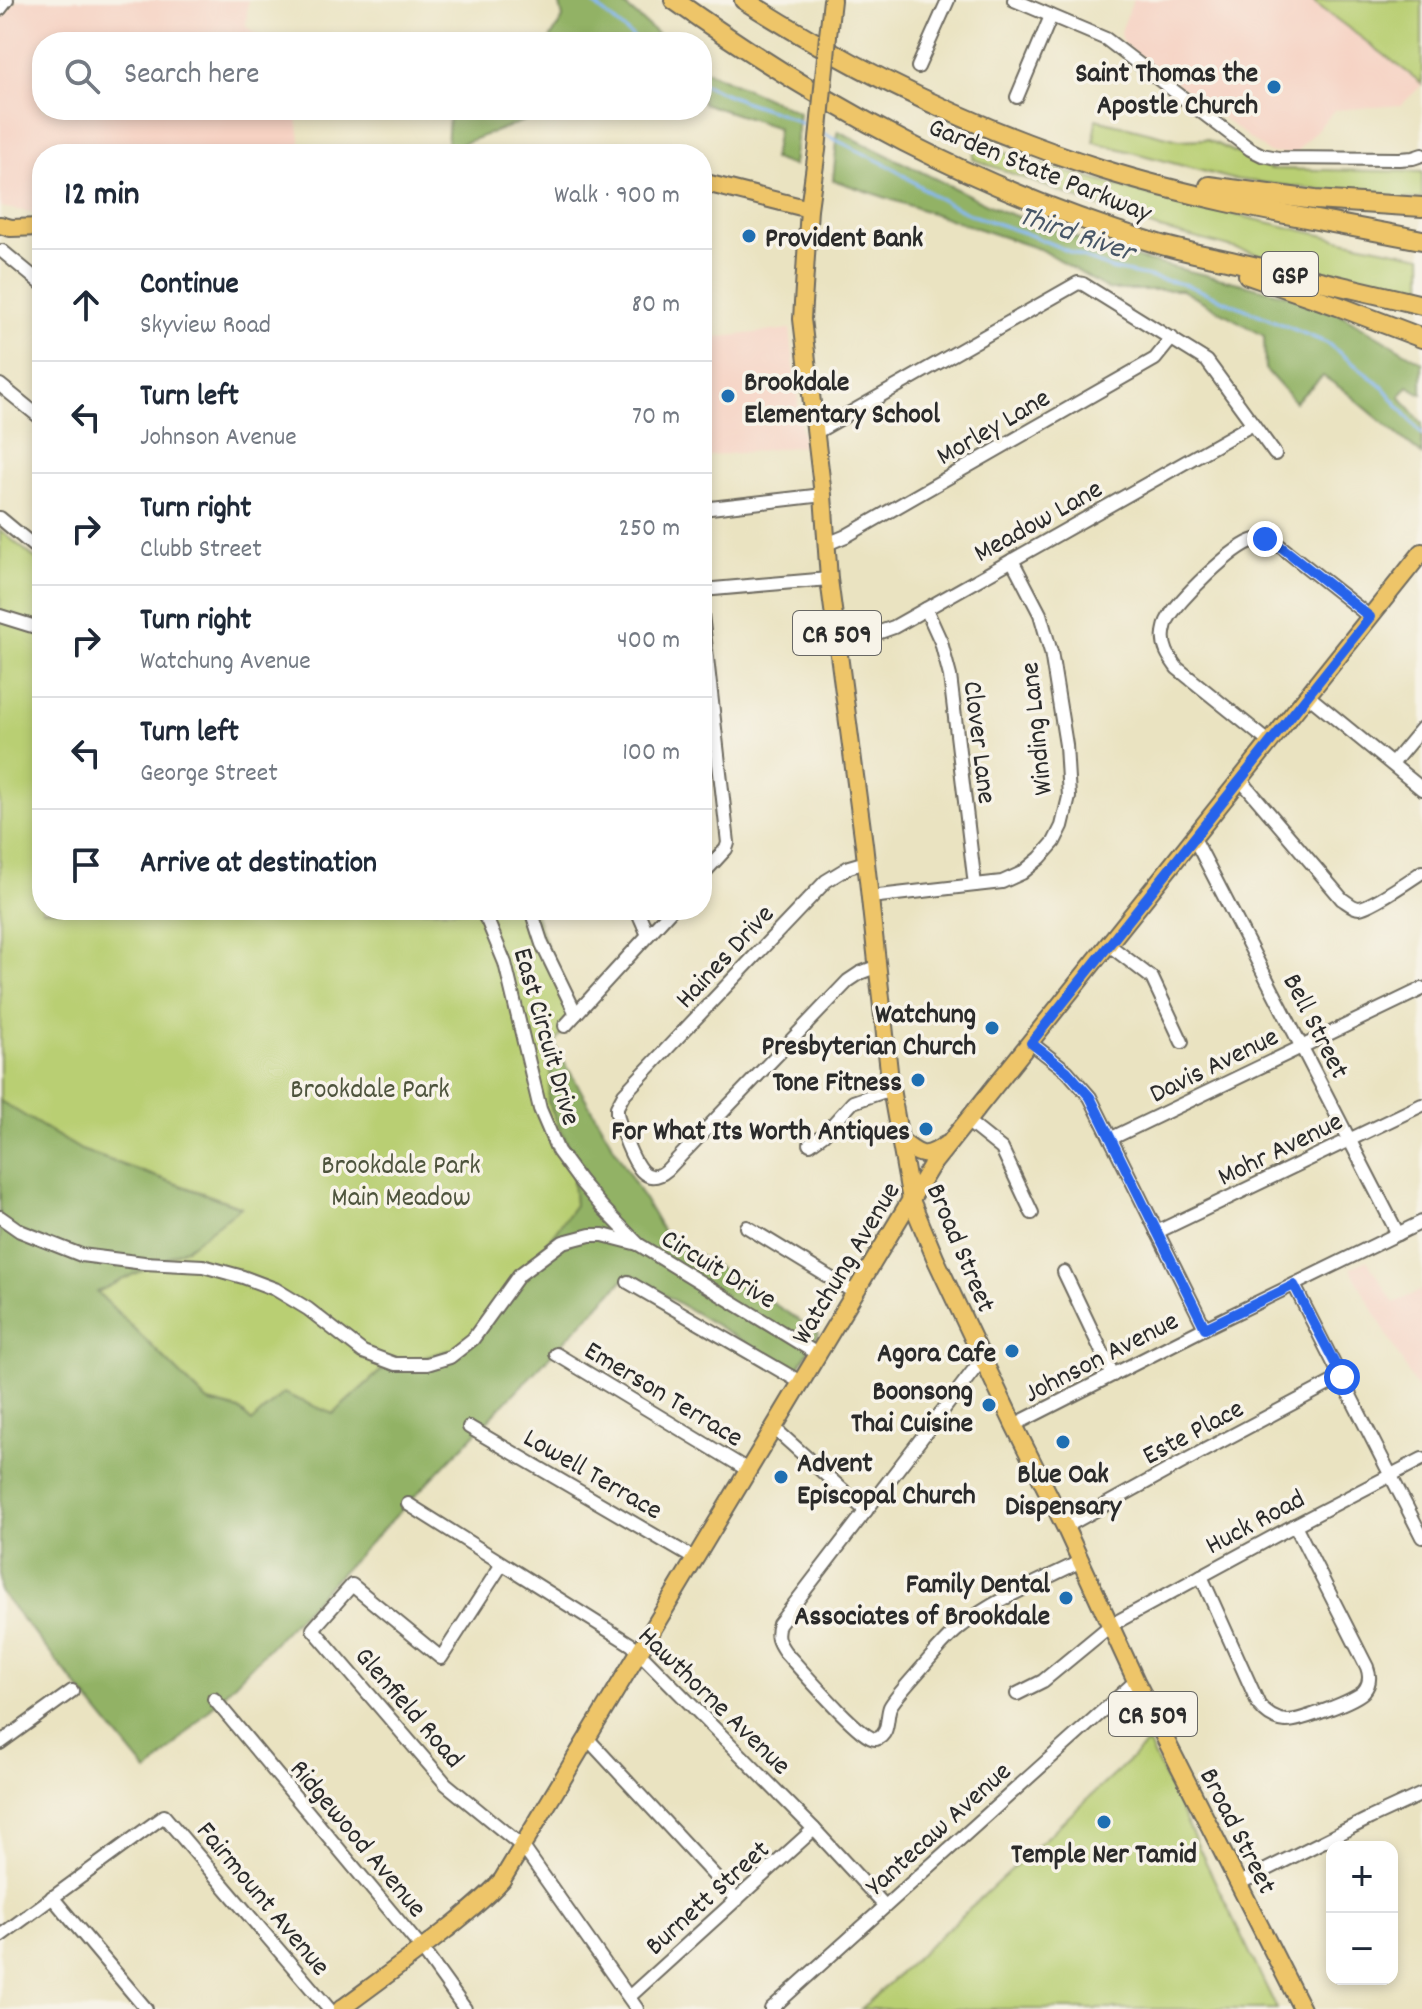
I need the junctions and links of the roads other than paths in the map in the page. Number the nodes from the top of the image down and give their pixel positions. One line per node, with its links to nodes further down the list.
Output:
1 (7, 0): 7 (street)
2 (674, 0): 19 (highway, Garden State Parkway / GSP)
3 (744, 0): 12 (highway, Garden State Parkway / GSP)
4 (832, 0): 15 (main road, Broad Street, bridge)
5 (948, 0): 9 (street)
6 (1014, 0): 8 (street)
7 (0, 9)
8 (1051, 16): 10 (street); 11 (street)
9 (918, 67)
10 (1017, 97)
11 (1422, 155)
12 (1104, 170): 14 (highway); 18 (highway, Garden State Parkway / GSP)
13 (712, 185): 15 (main road)
14 (1422, 207)
15 (809, 209): 28 (main road, Broad Street / CR 509)
16 (5, 226): 17 (main road); 20 (street)
17 (32, 227)
18 (1422, 240)
19 (1159, 244): 22 (highway, Garden State Parkway / GSP); 24 (highway)
20 (1, 254): 21 (street)
21 (32, 277)
22 (1422, 305)
23 (1172, 338): 27 (street); 28 (street); 33 (street, Morley Lane)
24 (1422, 338)
25 (0, 385): 26 (street)
26 (32, 411)
27 (1253, 424): 29 (street); 36 (street, Meadow Lane)
28 (815, 433): 30 (main road, Broad Street / CR 509)
29 (1275, 454)
30 (823, 495): 31 (street); 33 (main road, Broad Street / CR 509)
31 (712, 508)
32 (0, 518): 34 (street)
33 (827, 544): 37 (main road, Broad Street / CR 509)
34 (32, 545)
35 (1422, 552): 41 (main road, Watchung Avenue)
36 (1012, 560): 39 (street, Meadow Lane); 55 (street, Winding Lane)
37 (829, 579): 38 (street); 43 (main road, Broad Street / CR 509)
38 (712, 589)
39 (926, 609): 43 (street, Meadow Lane); 55 (street, Clover Lane)
40 (0, 616): 42 (street)
41 (1370, 617): 44 (main road, Watchung Avenue); 47 (street)
42 (32, 626)
43 (838, 640): 52 (main road, Broad Street / CR 509)
44 (1307, 695): 47 (main road, Watchung Avenue); 48 (street)
45 (712, 702): 53 (street)
46 (1422, 728): 48 (street)
47 (1269, 742): 49 (main road, Watchung Avenue)
48 (1392, 764): 50 (street)
49 (1240, 779): 51 (main road, Watchung Avenue); 54 (street)
50 (1422, 789)
51 (1194, 838): 62 (main road, Watchung Avenue); 69 (street, Bell Street)
52 (866, 862): 56 (main road, Broad Street / CR 509); 63 (street, Haines Drive)
53 (712, 864)
54 (1422, 872)
55 (975, 885): 56 (street, Winding Lane)
56 (870, 897): 63 (main road, Broad Street / CR 509)
57 (487, 920): 85 (street, East Circuit Drive)
58 (534, 920): 65 (street)
59 (641, 920): 61 (street)
60 (662, 920): 61 (street)
61 (648, 935): 65 (street)
62 (1109, 945): 67 (street); 68 (main road, Watchung Avenue)
63 (878, 966): 70 (main road, Broad Street / CR 509)
64 (1422, 989): 69 (street, Davis Avenue)
65 (576, 1014): 66 (street)
66 (565, 1026)
67 (1182, 1042)
68 (1031, 1043): 72 (main road, Watchung Avenue); 73 (street)
69 (1302, 1047): 73 (street, Davis Avenue); 75 (street, Bell Street)
70 (891, 1089): 74 (main road, Broad Street / CR 509); 77 (street)
71 (1422, 1105): 75 (street, Mohr Avenue)
72 (967, 1121): 76 (main road, Watchung Avenue); 79 (street)
73 (1112, 1138): 83 (street)
74 (900, 1140): 76 (main road); 78 (main road, Broad Street / CR 509)
75 (1350, 1140): 83 (street, Mohr Avenue); 84 (street, Bell Street)
76 (950, 1142): 78 (main road, Watchung Avenue)
77 (810, 1144)
78 (911, 1200): 89 (main road, Watchung Avenue); 93 (main road, Broad Street / CR 509)
79 (1032, 1213)
80 (0, 1217): 85 (street)
81 (1422, 1222): 84 (street, Johnson Avenue)
82 (747, 1227): 89 (street)
83 (1157, 1232): 90 (street)
84 (1398, 1234): 88 (street, Johnson Avenue)
85 (638, 1244): 92 (street, Circuit Drive)
86 (1064, 1272): 94 (street)
87 (628, 1282): 96 (street)
88 (1294, 1285): 90 (street, Johnson Avenue); 95 (street)
89 (855, 1293): 92 (main road, Watchung Avenue)
90 (1205, 1328): 94 (street, Johnson Avenue)
91 (556, 1354): 101 (street, Emerson Terrace)
92 (819, 1355): 96 (main road, Watchung Avenue)
93 (983, 1358): 97 (main road, Broad Street / CR 509); 104 (street)
94 (1113, 1375): 97 (street, Johnson Avenue)
95 (1342, 1377): 102 (street); 106 (street, Este Place)
96 (802, 1383): 99 (main road, Watchung Avenue)
97 (1014, 1425): 106 (main road, Broad Street / CR 509)
98 (469, 1427): 108 (street, Lowell Terrace)
99 (775, 1429): 101 (main road, Watchung Avenue); 104 (street)
100 (1422, 1459): 102 (street, Huck Road)
101 (748, 1472): 108 (main road, Watchung Avenue)
102 (1391, 1475): 105 (street, Huck Road); 107 (street)
103 (408, 1504): 110 (street, Hawthorne Avenue)
104 (866, 1511): 109 (street)
105 (1295, 1525): 111 (street, Huck Road); 111 (street)
106 (1065, 1527): 109 (main road, Broad Street / CR 509)
107 (1422, 1537)
108 (695, 1559): 113 (main road, Watchung Avenue)
109 (1081, 1561): 112 (main road, Broad Street / CR 509)
110 (502, 1564): 113 (street, Hawthorne Avenue); 122 (street, Glenfield Road)
111 (1201, 1576): 112 (street, Huck Road)
112 (1111, 1625): 114 (main road, Broad Street / CR 509); 116 (street, Huck Road)
113 (640, 1651): 118 (main road, Watchung Avenue); 121 (street, Hawthorne Avenue)
114 (1136, 1681): 123 (main road, Broad Street / CR 509); 126 (street, Yantecaw Avenue)
115 (72, 1691): 119 (street)
116 (1017, 1694)
117 (214, 1699): 128 (street, Ridgewood Avenue)
118 (587, 1738): 122 (main road, Watchung Avenue); 125 (street)
119 (0, 1743)
120 (1422, 1794): 123 (street)
121 (814, 1829): 125 (street, Burnett Street); 126 (street, Hawthorne Avenue)
122 (523, 1847): 128 (main road, Watchung Avenue); 129 (street)
123 (1238, 1884): 136 (main road, Broad Street / CR 509)
124 (52, 1897): 127 (street); 130 (street); 131 (street, Fairmount Avenue)
125 (737, 1900): 129 (street, Burnett Street)
126 (885, 1906): 135 (street, Yantecaw Avenue)
127 (0, 1936)
128 (422, 1949): 132 (main road, Watchung Avenue); 133 (street, Ridgewood Avenue)
129 (629, 1997): 134 (street)
130 (146, 2009)
131 (329, 2009)
132 (341, 2009)
133 (465, 2009)
134 (637, 2009)
135 (771, 2009)
136 (1302, 2009)

